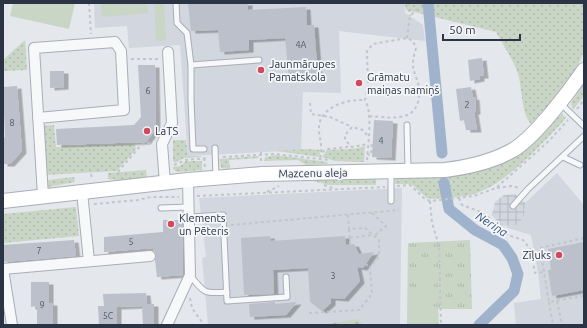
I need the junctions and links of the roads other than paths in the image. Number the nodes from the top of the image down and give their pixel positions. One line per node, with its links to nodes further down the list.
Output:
1 (176, 3): 4 (lane)
2 (168, 56): 19 (street)
3 (259, 60): 4 (lane)
4 (191, 65): 12 (lane)
5 (584, 70): 6 (main road, Mazcenu aleja)
6 (560, 102): 9 (lane); 16 (main road, Mazcenu aleja)
7 (38, 118): 7 (street); 20 (street)
8 (408, 125): 16 (lane)
9 (584, 126)
10 (584, 136): 13 (lane)
11 (215, 148): 17 (lane)
12 (204, 149)
13 (564, 157): 14 (lane); 24 (lane)
14 (580, 165)
15 (391, 171): 16 (main road, Mazcenu aleja); 17 (main road, Mazcenu aleja); 23 (lane)
16 (408, 171)
17 (216, 177): 18 (main road, Mazcenu aleja)
18 (188, 180): 19 (main road, Mazcenu aleja); 26 (street)
19 (165, 183): 21 (main road, Mazcenu aleja)
20 (43, 196): 21 (main road, Mazcenu aleja); 22 (main road, Mazcenu aleja)
21 (83, 198): 28 (street)
22 (3, 201)
23 (391, 202)
24 (513, 206)
25 (161, 208): 26 (lane)
26 (190, 212): 31 (street); 32 (lane)
27 (150, 256): 28 (street)
28 (89, 261): 29 (street)
29 (3, 269): 33 (street)
30 (286, 278): 32 (lane)
31 (188, 279): 32 (lane); 34 (street)
32 (227, 292)
33 (12, 325)
34 (167, 325)

